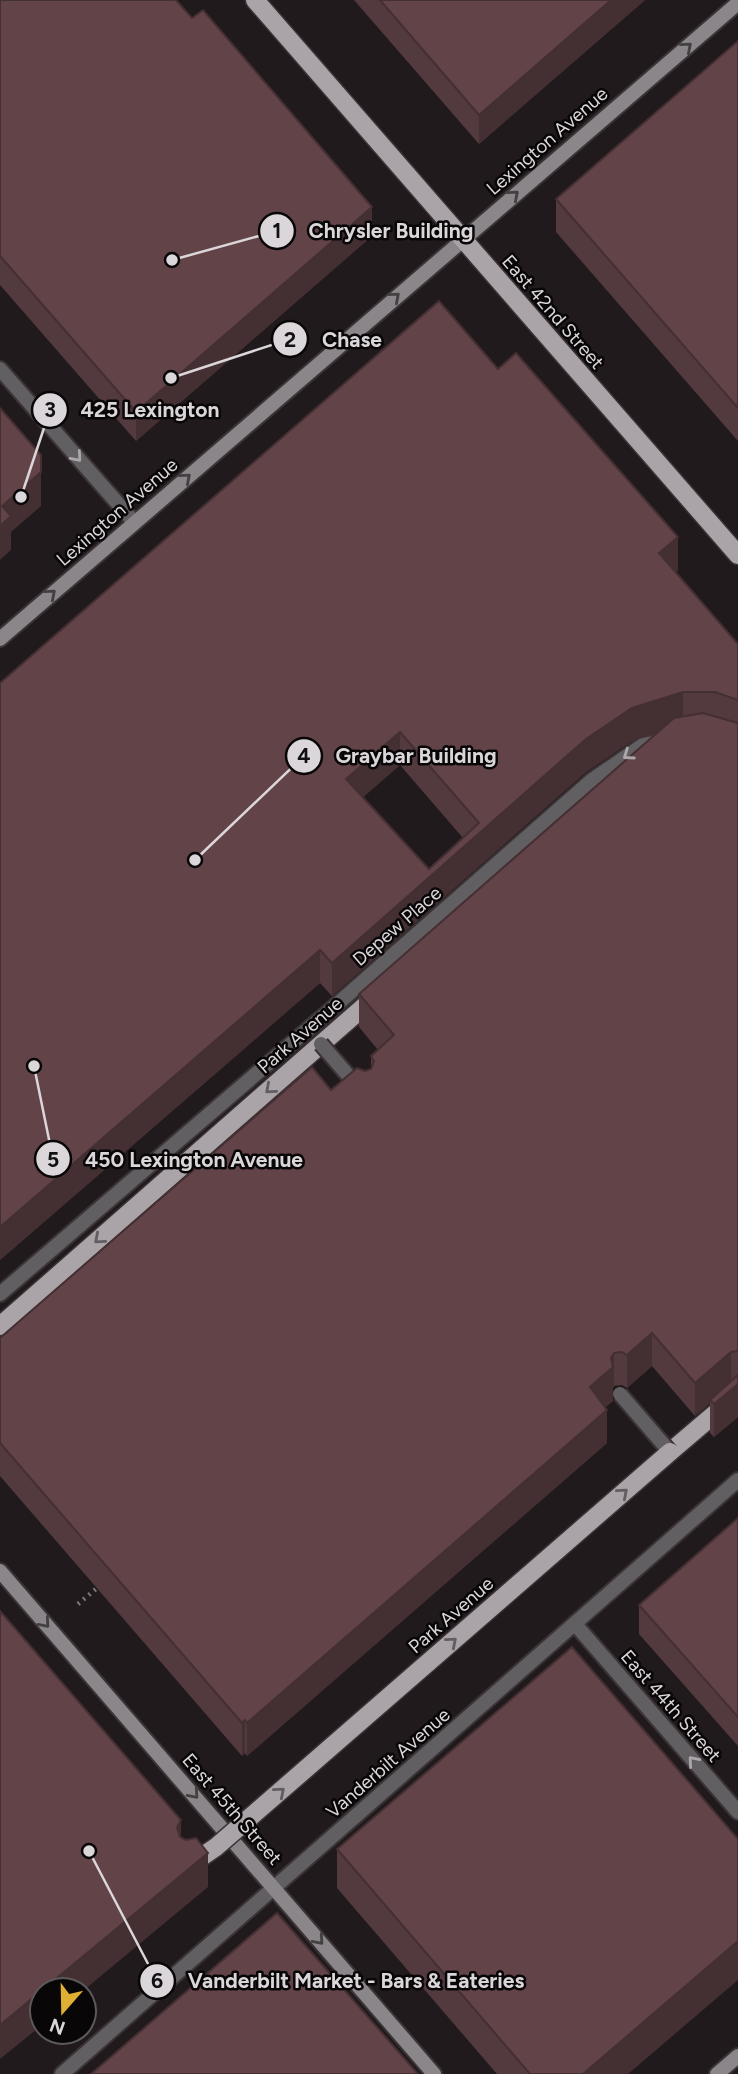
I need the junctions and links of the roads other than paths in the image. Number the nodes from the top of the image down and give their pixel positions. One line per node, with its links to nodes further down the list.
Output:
1 (255, 0): 3 (main road, East 42nd Street)
2 (738, 3): 3 (main road, Lexington Avenue, one-way to 2)
3 (462, 239): 5 (main road, Lexington Avenue, one-way to 3); 6 (main road, East 42nd Street)
4 (0, 369): 5 (street, one-way to 5)
5 (134, 522): 7 (main road, Lexington Avenue, one-way to 5)
6 (738, 555)
7 (0, 639)
8 (673, 739): 9 (main road); 13 (street, Depew Place, one-way to 13, bridge)
9 (624, 780)
10 (394, 981): 11 (main road, Park Avenue)
11 (321, 1044): 12 (street, bridge); 14 (main road, Park Avenue, one-way to 14)
12 (364, 1095)
13 (0, 1294)
14 (0, 1326)
15 (620, 1394): 17 (street, bridge)
16 (738, 1394): 17 (main road, Park Avenue)
17 (670, 1452): 22 (main road, Park Avenue, one-way to 17, bridge)
18 (738, 1480): 20 (street, Vanderbilt Avenue)
19 (0, 1571): 23 (main road, East 45th Street, one-way to 23)
20 (575, 1624): 21 (street, East 44th Street, one-way to 20); 23 (street, Vanderbilt Avenue)
21 (738, 1812)
22 (188, 1863)
23 (275, 1887): 25 (street, Vanderbilt Avenue); 26 (main road, East 45th Street, one-way to 26)
24 (738, 2056): 27 (main road)
25 (62, 2074)
26 (434, 2074)
27 (717, 2074)

